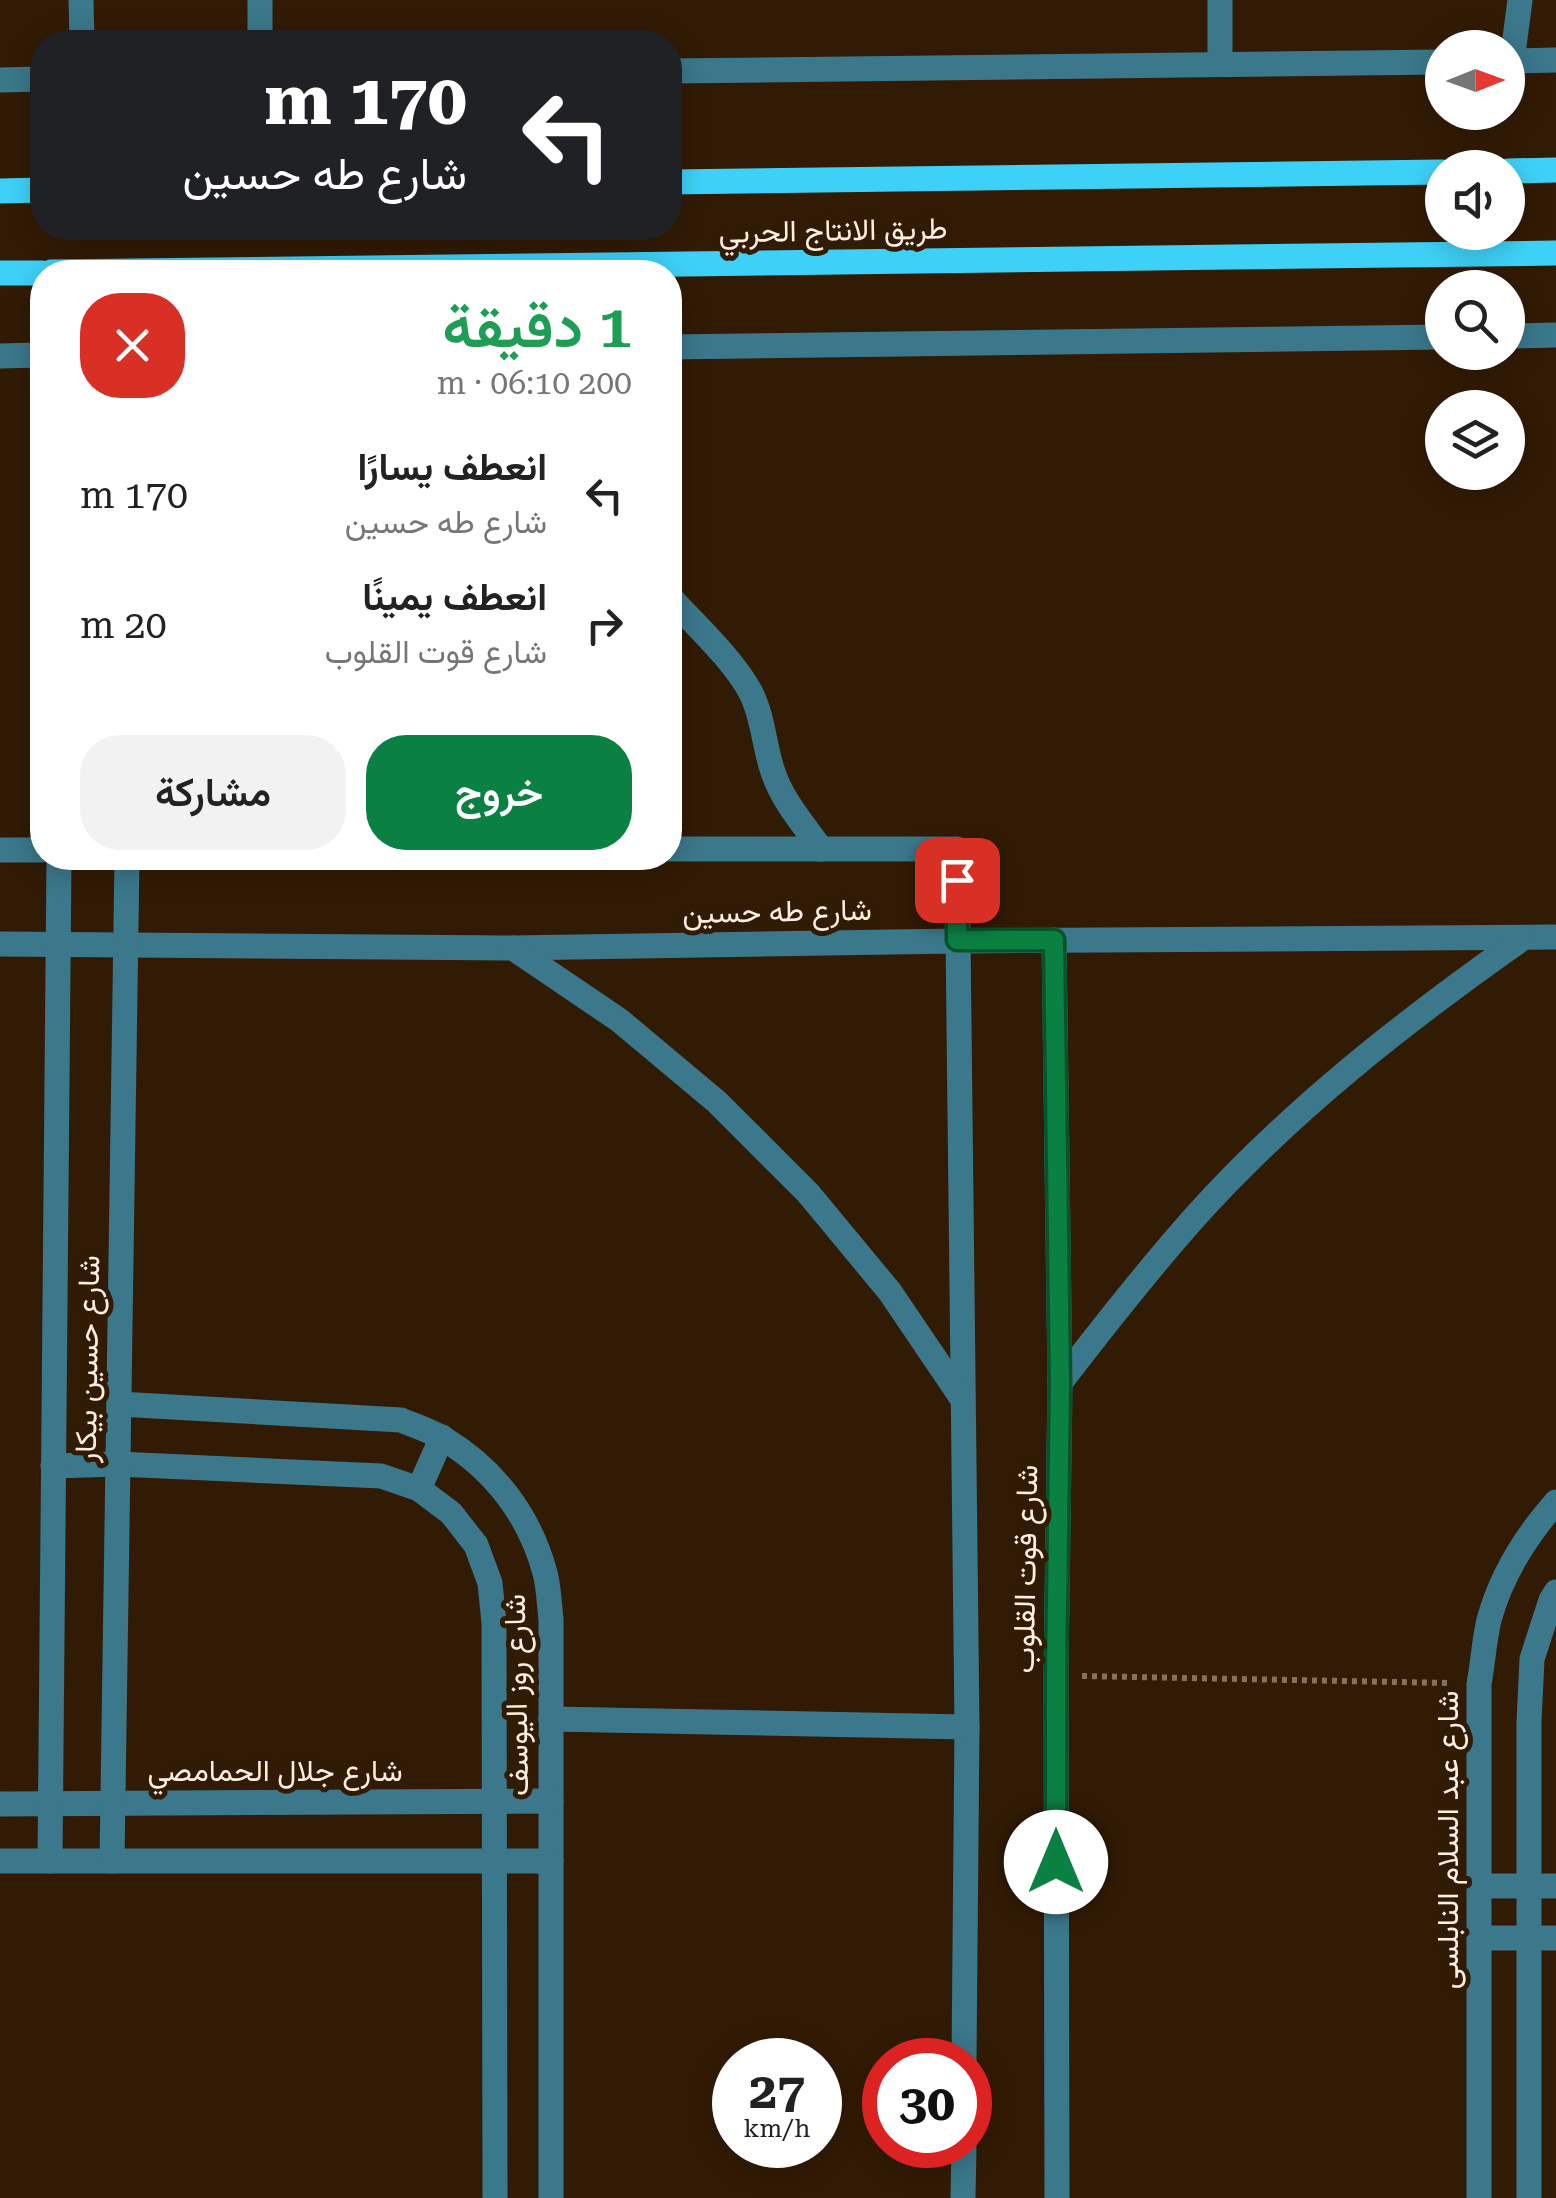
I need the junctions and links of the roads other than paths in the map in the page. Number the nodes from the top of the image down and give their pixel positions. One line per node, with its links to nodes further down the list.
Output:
1 (81, 0): 5 (street)
2 (260, 0): 6 (street)
3 (1220, 0): 11 (street)
4 (1520, 0): 7 (street)
5 (82, 30)
6 (260, 30)
7 (1515, 30)
8 (1556, 60): 9 (street)
9 (1525, 61)
10 (1425, 62): 11 (street)
11 (1220, 64): 12 (street)
12 (682, 71)
13 (0, 80): 14 (street)
14 (30, 80)
15 (1556, 170): 16 (main road)
16 (1525, 171)
17 (1425, 172): 18 (main road, طريق الانتاج الحربي)
18 (682, 182)
19 (30, 190): 20 (main road)
20 (0, 191)
21 (1556, 252): 22 (main road, طريق الانتاج الحربي)
22 (682, 264)
23 (30, 272): 24 (main road)
24 (0, 273)
25 (1556, 335): 26 (street)
26 (1525, 336)
27 (1425, 337): 28 (street)
28 (682, 347)
29 (30, 355): 30 (street)
30 (0, 356)
31 (682, 610): 32 (street)
32 (821, 849): 33 (street, شارع طه حسين); 36 (street, شارع طه حسين)
33 (956, 849): 41 (street, شارع قوت القلوب)
34 (0, 850): 35 (street)
35 (30, 850)
36 (682, 850)
37 (59, 870): 44 (street, شارع حسين بيكار)
38 (126, 870): 45 (street, شارع حسين بيكار)
39 (1556, 937): 40 (street, شارع طه حسين)
40 (1523, 938): 42 (street, شارع طه حسين); 47 (street)
41 (957, 940): 42 (street, شارع طه حسين); 46 (street, شارع طه حسين); 48 (street, شارع قوت القلوب)
42 (1054, 940): 47 (street, شارع قوت القلوب)
43 (0, 944): 44 (street, شارع طه حسين)
44 (58, 945): 45 (street, شارع طه حسين); 52 (street, شارع حسين بيكار)
45 (125, 946): 46 (street, شارع طه حسين); 49 (street, شارع حسين بيكار)
46 (513, 948): 48 (street)
47 (1060, 1383): 79 (street, شارع قوت القلوب)
48 (962, 1398): 57 (street, شارع قوت القلوب)
49 (119, 1404): 50 (street, شارع روز اليوسف); 51 (street, شارع حسين بيكار)
50 (442, 1437): 53 (street); 56 (street, شارع روز اليوسف)
51 (118, 1464): 52 (street, شارع روز اليوسف); 53 (street, شارع روز اليوسف); 62 (street, شارع حسين بيكار)
52 (53, 1466): 61 (street, شارع حسين بيكار)
53 (420, 1489): 59 (street, شارع روز اليوسف)
54 (1556, 1502): 68 (street, شارع عبد السلام النابلسى)
55 (1556, 1592): 69 (street)
56 (551, 1719): 57 (street); 58 (street, شارع روز اليوسف)
57 (967, 1727): 74 (street, شارع قوت القلوب)
58 (551, 1801): 59 (street, شارع جلال الحمامصي); 64 (street, شارع روز اليوسف)
59 (494, 1802): 62 (street, شارع جلال الحمامصي); 63 (street, شارع روز اليوسف)
60 (0, 1804): 61 (street, شارع جلال الحمامصي)
61 (50, 1804): 62 (street, شارع جلال الحمامصي); 65 (street, شارع حسين بيكار)
62 (113, 1804): 66 (street, شارع حسين بيكار)
63 (494, 1860): 64 (street); 66 (street); 76 (street, شارع روز اليوسف)
64 (551, 1860): 77 (street, شارع روز اليوسف)
65 (50, 1861): 66 (street); 67 (street)
66 (112, 1861)
67 (0, 1862)
68 (1479, 1886): 69 (street); 71 (street, شارع عبد السلام النابلسى)
69 (1529, 1886): 70 (street); 72 (street)
70 (1556, 1886)
71 (1479, 1938): 72 (street); 80 (street, شارع عبد السلام النابلسى)
72 (1529, 1938): 73 (street); 81 (street)
73 (1556, 1938)
74 (964, 2038)
75 (964, 2168): 78 (street)
76 (495, 2198)
77 (551, 2198)
78 (964, 2198)
79 (1057, 2198)
80 (1479, 2198)
81 (1529, 2198)

